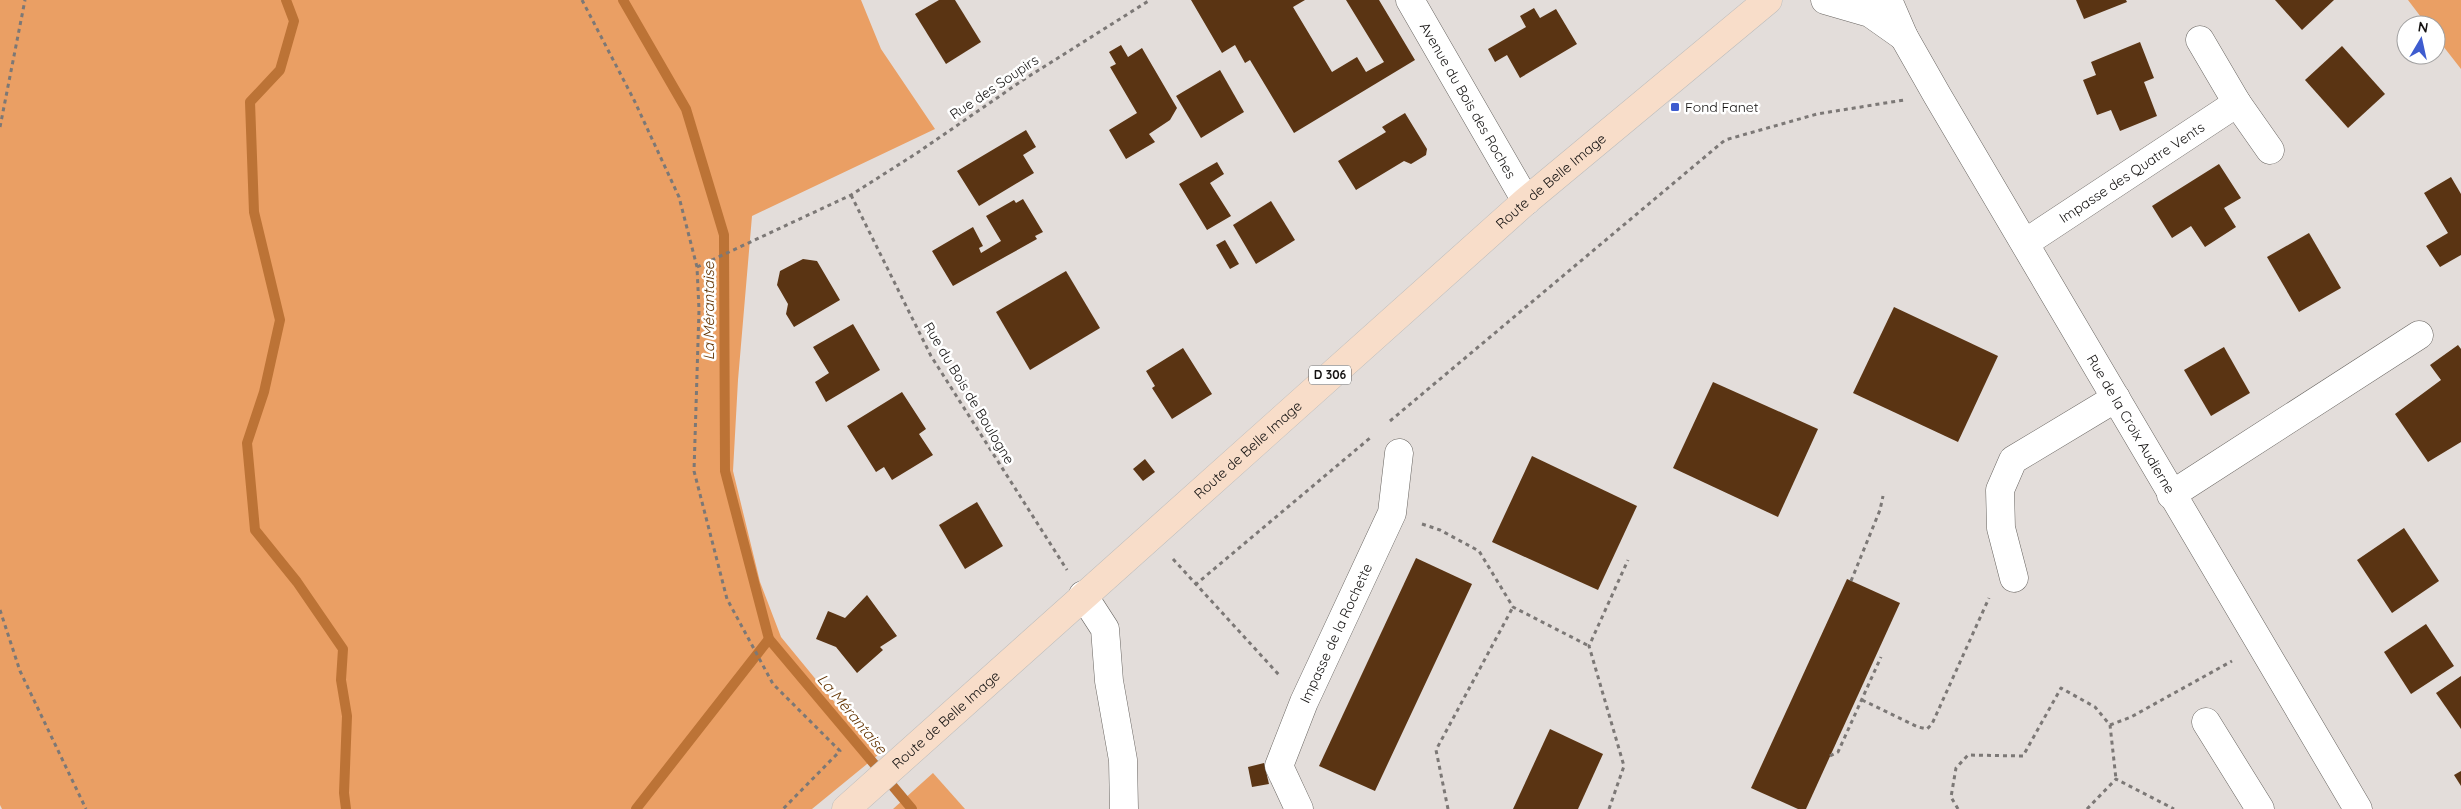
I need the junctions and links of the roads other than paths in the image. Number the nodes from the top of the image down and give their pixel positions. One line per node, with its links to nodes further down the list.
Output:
1 (1410, 0): 9 (street, Avenue du Bois des Roches)
2 (1768, 0): 9 (main road, Route de Belle Image / D 306)
3 (1825, 0): 5 (street, Rue de la Croix Audierne)
4 (1888, 0): 5 (street, Rue de la Croix Audierne)
5 (1904, 37): 10 (street, Rue de la Croix Audierne)
6 (2200, 40): 7 (street)
7 (2237, 103): 8 (street); 10 (street, Impasse des Quatre Vents)
8 (2270, 150)
9 (1526, 201): 16 (main road, Route de Belle Image / D 306)
10 (2025, 243): 12 (street, Rue de la Croix Audierne)
11 (2419, 335): 14 (street)
12 (2116, 398): 14 (street, Rue de la Croix Audierne); 15 (street)
13 (1399, 453): 20 (street, Impasse de la Rochette)
14 (2171, 495): 22 (street, Rue de la Croix Audierne)
15 (2011, 567)
16 (1083, 595): 18 (main road, Route de Belle Image / D 306); 19 (street)
17 (2206, 722): 21 (street)
18 (846, 809)
19 (1124, 809)
20 (1299, 809)
21 (2260, 809)
22 (2358, 809)

